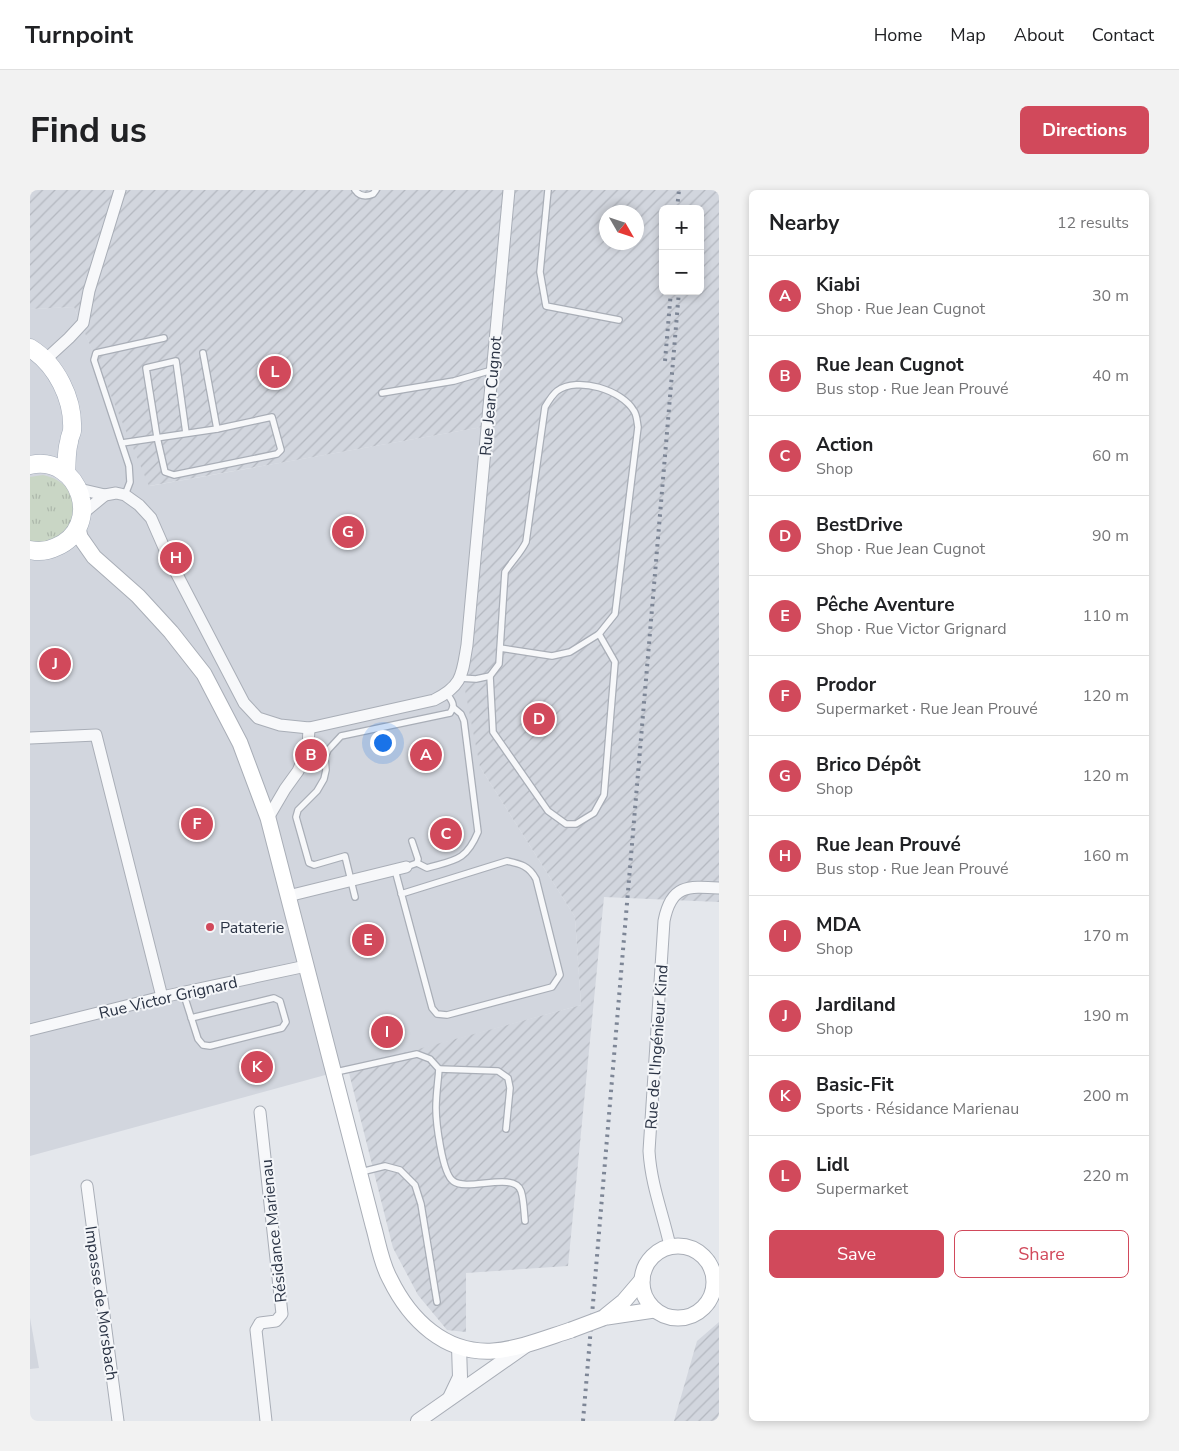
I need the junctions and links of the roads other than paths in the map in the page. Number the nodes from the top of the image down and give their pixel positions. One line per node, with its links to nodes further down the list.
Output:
1 (120, 190): 10 (street)
2 (355, 190): 3 (lane)
3 (376, 190)
4 (509, 190): 11 (street, Rue Jean Cugnot)
5 (548, 190): 6 (lane)
6 (619, 320)
7 (164, 338): 16 (lane)
8 (30, 348): 10 (main road)
9 (202, 353): 13 (lane)
10 (45, 360): 17 (main road)
11 (492, 370): 12 (lane); 30 (street, Rue Jean Cugnot)
12 (382, 393)
13 (217, 429): 14 (lane); 15 (lane)
14 (186, 433): 15 (lane); 15 (lane)
15 (157, 437): 16 (lane)
16 (122, 442): 22 (lane)
17 (68, 443): 18 (main road); 19 (main road)
18 (38, 464): 19 (main road)
19 (66, 473): 20 (main road)
20 (79, 490): 21 (street); 23 (main road)
21 (105, 495): 22 (street); 23 (street)
22 (125, 495): 34 (street)
23 (80, 521): 24 (main road); 26 (main road)
24 (62, 545): 25 (main road); 26 (main road)
25 (30, 550)
26 (94, 557): 37 (main road)
27 (599, 634): 28 (lane); 28 (lane); 29 (lane)
28 (500, 648): 29 (lane)
29 (490, 676): 30 (lane)
30 (459, 678): 31 (street, Rue Jean Cugnot)
31 (447, 694): 32 (lane); 33 (street)
32 (454, 708): 35 (lane); 39 (lane)
33 (373, 714): 34 (street); 35 (lane)
34 (309, 728): 37 (street)
35 (376, 728): 40 (lane)
36 (30, 738): 47 (street)
37 (268, 818): 43 (main road)
38 (412, 841): 39 (lane)
39 (406, 867): 40 (street); 42 (lane)
40 (351, 881): 43 (street); 44 (lane)
41 (719, 888): 57 (street, Rue de l'Ingénieur Kind)
42 (401, 894): 42 (lane)
43 (288, 896): 45 (main road)
44 (355, 897)
45 (306, 966): 46 (street, Rue Victor Grignard); 51 (main road)
46 (183, 992): 47 (street, Rue Victor Grignard); 48 (lane)
47 (162, 997): 49 (street, Rue Victor Grignard)
48 (191, 1018): 48 (lane)
49 (30, 1030)
50 (439, 1069): 51 (lane); 53 (lane); 56 (lane)
51 (334, 1073): 54 (main road)
52 (260, 1112): 68 (street, Résidance Marienau)
53 (506, 1128)
54 (359, 1173): 61 (lane); 65 (main road)
55 (87, 1186): 67 (street, Impasse de Morsbach)
56 (525, 1222)
57 (670, 1246): 58 (main road); 59 (main road)
58 (714, 1264): 60 (main road)
59 (642, 1280): 62 (main road); 63 (main road)
60 (716, 1292): 62 (main road)
61 (437, 1302)
62 (654, 1310): 63 (main road)
63 (603, 1318): 64 (main road, bridge)
64 (530, 1343): 65 (main road); 66 (street)
65 (459, 1348): 66 (street)
66 (450, 1398): 69 (street)
67 (118, 1421)
68 (266, 1421)
69 (418, 1421)

